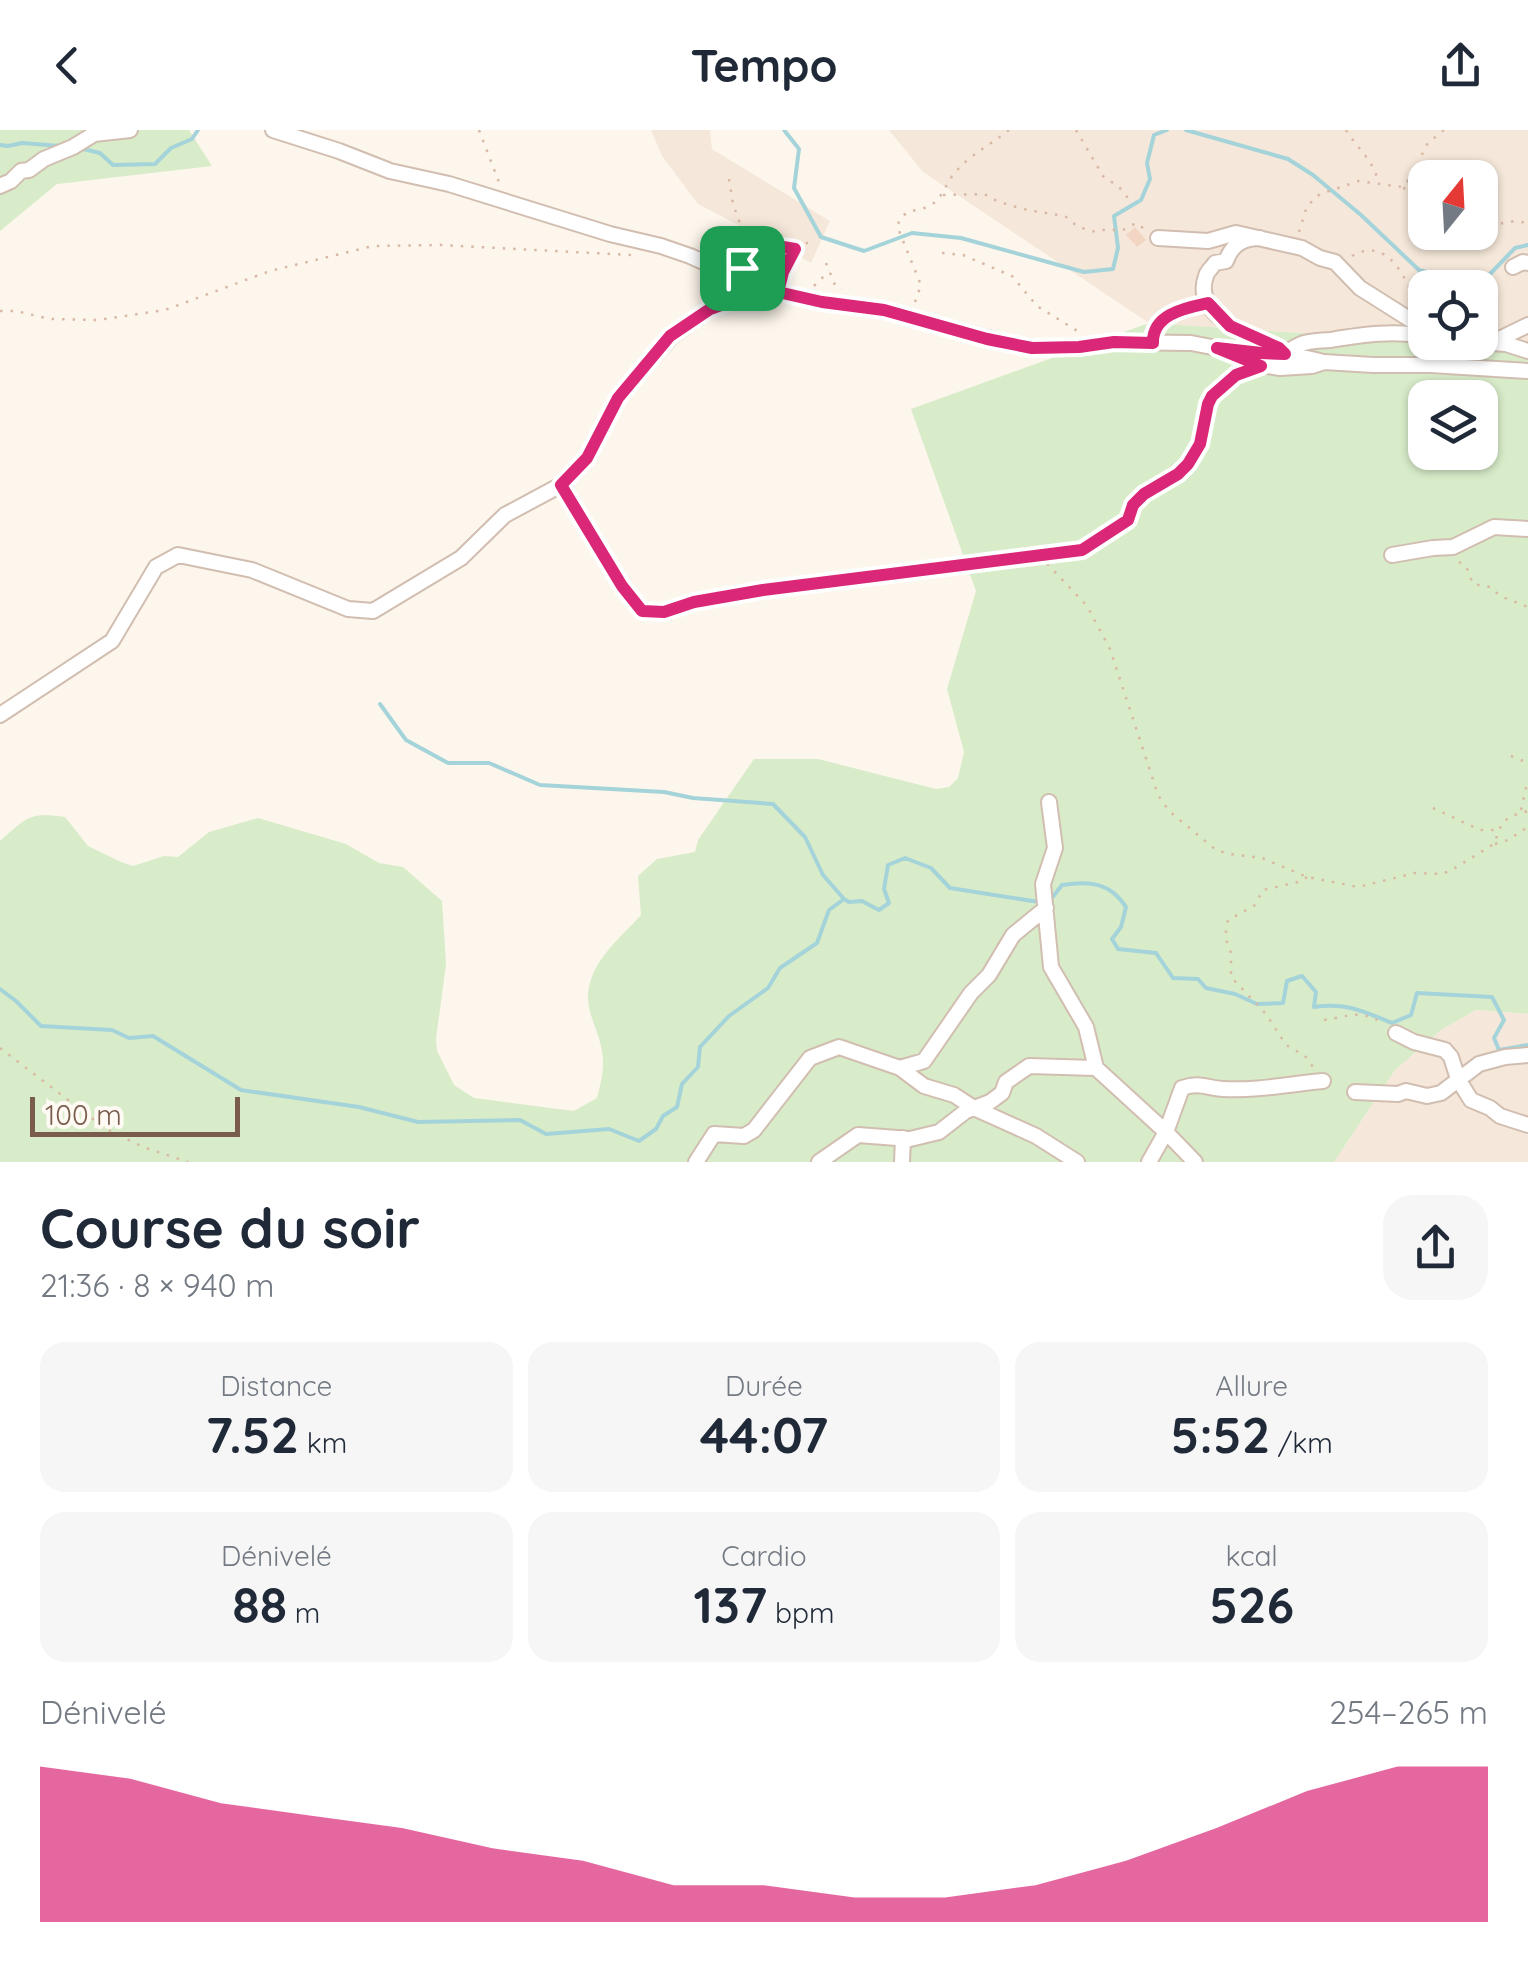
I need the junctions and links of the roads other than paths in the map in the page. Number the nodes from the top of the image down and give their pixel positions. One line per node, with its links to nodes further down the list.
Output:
1 (130, 130): 3 (street)
2 (273, 130): 6 (street)
3 (0, 186)
4 (1158, 238): 5 (street)
5 (1260, 238): 7 (street); 14 (street)
6 (772, 290): 12 (street); 19 (street)
7 (1408, 320)
8 (1528, 325): 10 (street)
9 (1408, 331): 14 (street)
10 (1498, 337)
11 (1498, 344): 13 (street)
12 (1217, 348): 14 (street); 15 (street)
13 (1528, 350)
14 (1285, 354): 15 (street)
15 (1324, 362): 16 (street)
16 (1528, 371)
17 (1528, 529): 18 (street)
18 (1392, 555)
19 (0, 715)
20 (1050, 802): 21 (street)
21 (1046, 908): 24 (street); 25 (street)
22 (1396, 1033): 27 (street)
23 (1528, 1055): 27 (street)
24 (900, 1068): 29 (street); 33 (street)
25 (1096, 1068): 29 (street); 31 (street)
26 (1323, 1080): 31 (street)
27 (1458, 1080): 28 (street); 30 (street)
28 (1355, 1092)
29 (974, 1108): 32 (street); 35 (street)
30 (1528, 1125)
31 (1166, 1132): 36 (street); 37 (street)
32 (901, 1153): 34 (street)
33 (696, 1162)
34 (820, 1162)
35 (1078, 1162)
36 (1149, 1162)
37 (1195, 1162)

